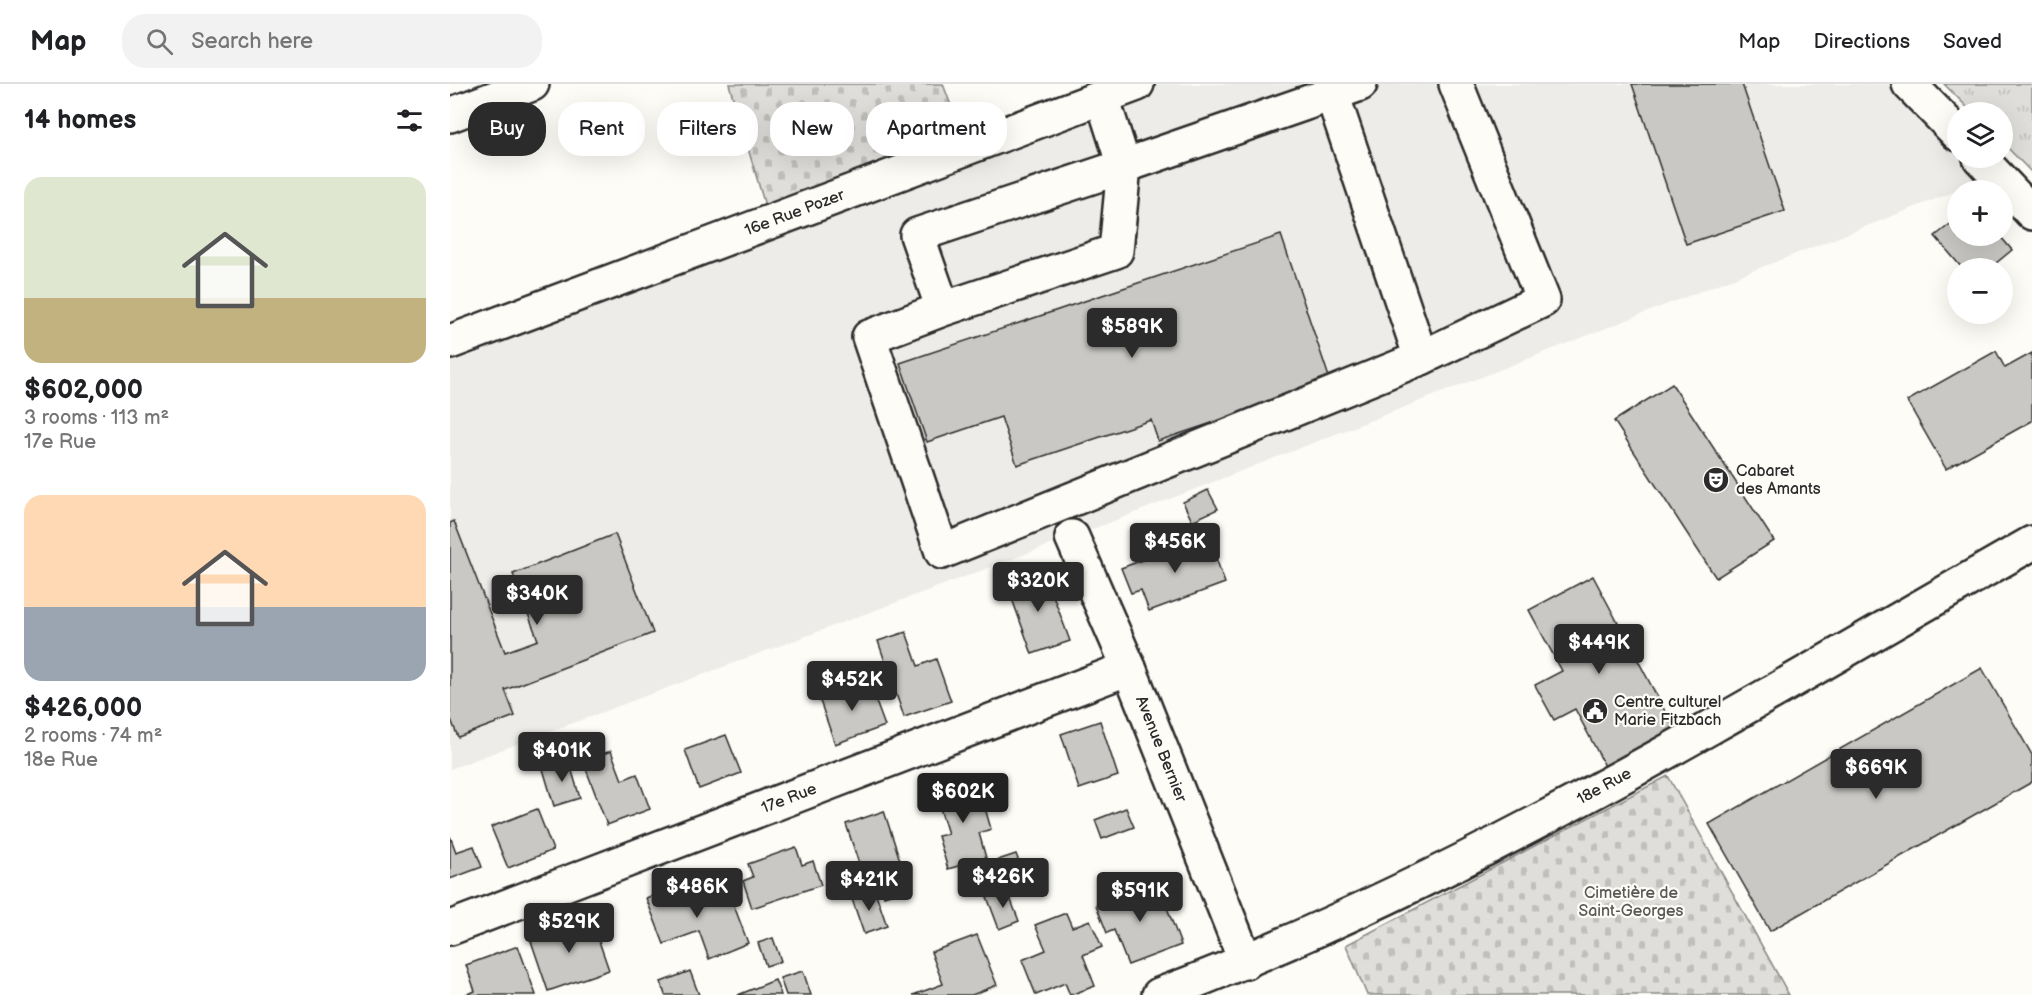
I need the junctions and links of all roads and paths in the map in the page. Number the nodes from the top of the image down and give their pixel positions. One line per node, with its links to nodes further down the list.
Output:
1 (532, 84): 7 (street)
2 (1137, 84): 6 (street, 16e Rue Pozer)
3 (1456, 84): 14 (street)
4 (1909, 84): 8 (street)
5 (1346, 89): 9 (street); 14 (street)
6 (1102, 98): 9 (street); 13 (street, 16e Rue Pozer)
7 (450, 115)
8 (1947, 123)
9 (1124, 166): 12 (street); 12 (street)
10 (1989, 168): 11 (street)
11 (2032, 213)
12 (942, 309): 14 (street)
13 (450, 342)
14 (1421, 358)
15 (1072, 537): 17 (street, Avenue Bernier)
16 (2032, 543): 19 (street, 18e Rue)
17 (1129, 668): 18 (street, 17e Rue); 19 (street, Avenue Bernier)
18 (450, 928)
19 (1246, 962): 20 (street, 18e Rue)
20 (1159, 995)

